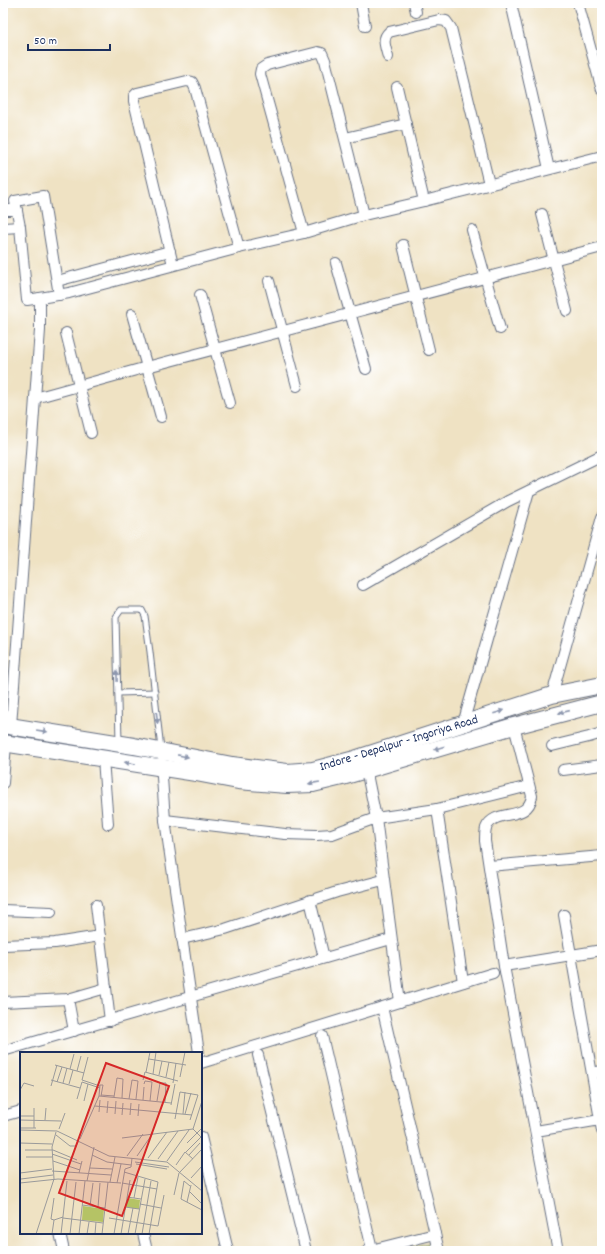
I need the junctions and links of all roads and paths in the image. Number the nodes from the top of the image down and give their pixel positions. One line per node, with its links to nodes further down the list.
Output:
1 (360, 3): 4 (street)
2 (511, 3): 11 (street)
3 (578, 3): 7 (street)
4 (365, 26)
5 (388, 57): 12 (street)
6 (397, 87): 8 (street)
7 (602, 90)
8 (406, 124): 9 (street); 13 (street)
9 (345, 138): 17 (street); 21 (street)
10 (602, 156): 11 (street)
11 (549, 169): 12 (street)
12 (489, 184): 13 (street)
13 (424, 201): 17 (street)
14 (3, 210): 15 (street)
15 (17, 210): 18 (street); 30 (street)
16 (542, 214): 26 (street)
17 (364, 215): 21 (street)
18 (20, 227): 19 (street); 35 (street)
19 (3, 228)
20 (472, 230): 29 (street)
21 (304, 233): 24 (street)
22 (404, 244): 34 (street)
23 (602, 247): 26 (street)
24 (239, 248): 25 (street); 28 (street)
25 (170, 251): 28 (street); 30 (street)
26 (554, 260): 29 (street); 36 (street)
27 (336, 263): 37 (street)
28 (174, 265): 32 (street)
29 (485, 278): 34 (street); 39 (street)
30 (57, 281): 32 (street)
31 (268, 281): 40 (street)
32 (59, 295): 35 (street)
33 (200, 295): 42 (street)
34 (416, 296): 37 (street); 43 (street)
35 (40, 298): 48 (street)
36 (567, 310)
37 (351, 313): 40 (street); 45 (street)
38 (132, 314): 44 (street)
39 (500, 329)
40 (282, 331): 42 (street); 47 (street)
41 (66, 333): 46 (street)
42 (216, 349): 44 (street); 49 (street)
43 (429, 350)
44 (147, 367): 46 (street); 50 (street)
45 (366, 369)
46 (79, 386): 48 (street); 51 (street)
47 (297, 386)
48 (35, 398): 62 (street)
49 (230, 403)
50 (161, 417)
51 (91, 433)
52 (602, 455): 53 (street)
53 (529, 491): 55 (street); 61 (street)
54 (602, 517): 59 (street)
55 (363, 585)
56 (602, 685): 59 (main road, Indore - Depalpur - Ingoriya Road)
57 (155, 692): 58 (lane); 58 (lane, one-way to 57); 68 (lane, one-way to 68)
58 (118, 693): 65 (lane)
59 (552, 695): 61 (main road, Indore - Depalpur - Ingoriya Road, one-way to 59)
60 (602, 703): 63 (main road, Indore - Depalpur - Ingoriya Road, one-way to 63)
61 (463, 724): 68 (main road, Indore - Depalpur - Ingoriya Road, one-way to 61)
62 (7, 726): 65 (main road, Indore - Depalpur - Ingoriya Road, one-way to 65)
63 (514, 726): 72 (main road, Indore - Depalpur - Ingoriya Road, one-way to 72); 75 (street)
64 (602, 733): 67 (street)
65 (119, 743): 68 (main road, Indore - Depalpur - Ingoriya Road)
66 (4, 744): 69 (main road, Indore - Depalpur - Ingoriya Road); 74 (street)
67 (552, 746)
68 (161, 751): 71 (street)
69 (103, 759): 71 (main road, Indore - Depalpur - Ingoriya Road, one-way to 69); 79 (street)
70 (602, 765): 73 (street)
71 (160, 767): 72 (main road, Indore - Depalpur - Ingoriya Road, one-way to 71); 78 (street)
72 (366, 769): 77 (street)
73 (563, 770)
74 (3, 783)
75 (529, 786): 76 (street); 81 (street)
76 (437, 809): 77 (street); 97 (street)
77 (376, 818): 78 (street); 82 (street)
78 (165, 820): 89 (street)
79 (108, 824)
80 (602, 856): 81 (street)
81 (489, 866): 95 (street)
82 (383, 880): 83 (street); 90 (street)
83 (310, 900): 89 (street); 94 (street)
84 (96, 905): 88 (street)
85 (3, 910): 86 (street)
86 (51, 912)
87 (564, 915): 93 (street)
88 (100, 936): 91 (street); 98 (street)
89 (182, 939): 99 (street)
90 (391, 939): 94 (street); 102 (street)
91 (3, 945)
92 (602, 950): 93 (street)
93 (571, 955): 95 (street); 112 (street)
94 (324, 958): 99 (street)
95 (504, 966): 116 (street)
96 (493, 972): 97 (street)
97 (463, 982): 102 (street)
98 (106, 988): 100 (street); 104 (street)
99 (191, 996): 104 (street); 108 (street)
100 (68, 999): 101 (street); 105 (street)
101 (3, 1002)
102 (400, 1002): 103 (street)
103 (382, 1007): 110 (street); 121 (street)
104 (110, 1021): 105 (street)
105 (74, 1031): 107 (street)
106 (322, 1036): 122 (street)
107 (3, 1050)
108 (199, 1052)
109 (258, 1055): 126 (street)
110 (202, 1063)
111 (602, 1072): 112 (street)
112 (592, 1073): 115 (street)
113 (20, 1111): 114 (street)
114 (3, 1116)
115 (600, 1120): 116 (street); 117 (street)
116 (536, 1131): 128 (street)
117 (602, 1131)
118 (202, 1141): 125 (street)
119 (60, 1234): 123 (street)
120 (143, 1234): 124 (street)
121 (435, 1234): 122 (street); 127 (street)
122 (369, 1250)
123 (64, 1251)
124 (147, 1251)
125 (228, 1251)
126 (306, 1251)
127 (439, 1251)
128 (558, 1251)

